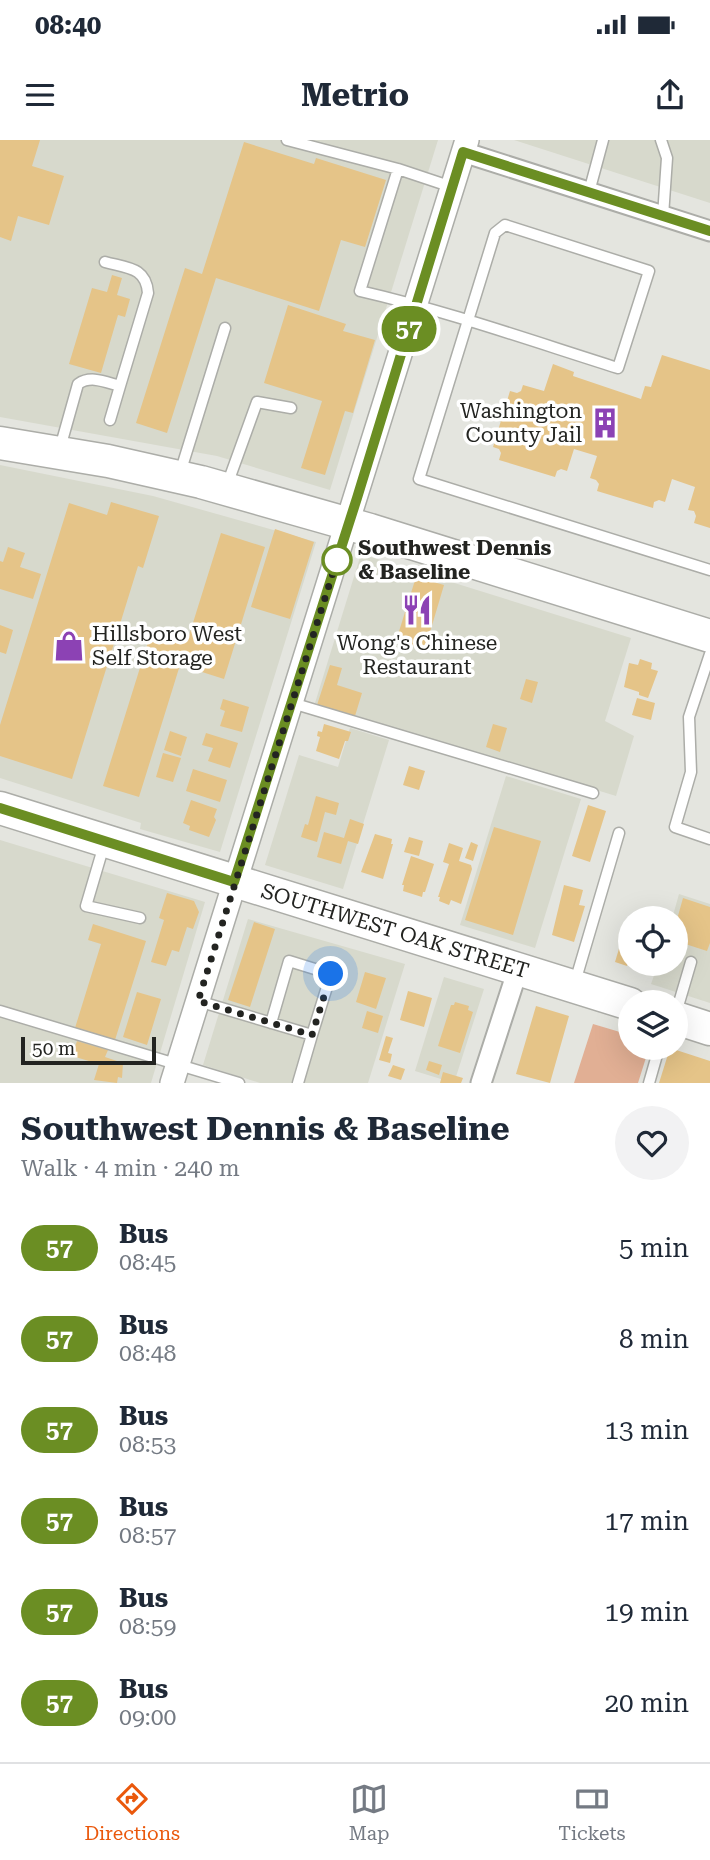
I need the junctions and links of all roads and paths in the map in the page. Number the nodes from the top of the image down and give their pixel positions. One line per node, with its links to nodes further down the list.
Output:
1 (287, 140): 5 (lane)
2 (603, 140): 7 (lane)
3 (661, 140): 8 (lane)
4 (464, 144): 6 (street); 7 (street)
5 (398, 169): 6 (lane); 11 (lane)
6 (453, 187): 11 (street)
7 (589, 192): 8 (street)
8 (663, 216): 9 (street)
9 (710, 231)
10 (106, 262): 14 (lane)
11 (417, 304): 12 (lane); 21 (street)
12 (469, 320): 12 (lane); 22 (lane)
13 (225, 328): 19 (lane)
14 (120, 386): 16 (lane); 18 (lane)
15 (292, 408): 20 (lane)
16 (110, 420)
17 (0, 443): 18 (highway)
18 (59, 452): 19 (highway)
19 (179, 476): 20 (highway)
20 (225, 489): 21 (highway)
21 (349, 524): 23 (highway); 25 (street)
22 (710, 570)
23 (710, 636)
24 (710, 654): 29 (lane)
25 (291, 703): 26 (lane); 31 (street)
26 (593, 793)
27 (0, 808): 30 (highway, SOUTHWEST OAK STREET)
28 (620, 833): 35 (lane)
29 (710, 839)
30 (106, 841): 31 (highway, SOUTHWEST OAK STREET); 32 (lane)
31 (234, 882): 34 (highway, SOUTHWEST OAK STREET); 38 (street)
32 (140, 918)
33 (691, 962): 36 (lane)
34 (518, 969): 35 (highway, SOUTHWEST OAK STREET); 48 (street)
35 (573, 986): 37 (highway, SOUTHWEST OAK STREET)
36 (683, 990)
37 (618, 1000)
38 (198, 1001): 41 (lane); 45 (street)
39 (0, 1011): 45 (lane)
40 (688, 1020): 42 (highway)
41 (271, 1023): 43 (lane); 43 (lane)
42 (710, 1028)
43 (312, 1035): 47 (lane)
44 (656, 1060): 49 (lane)
45 (175, 1073): 46 (lane)
46 (239, 1083)
47 (298, 1083)
48 (481, 1083)
49 (649, 1083)

